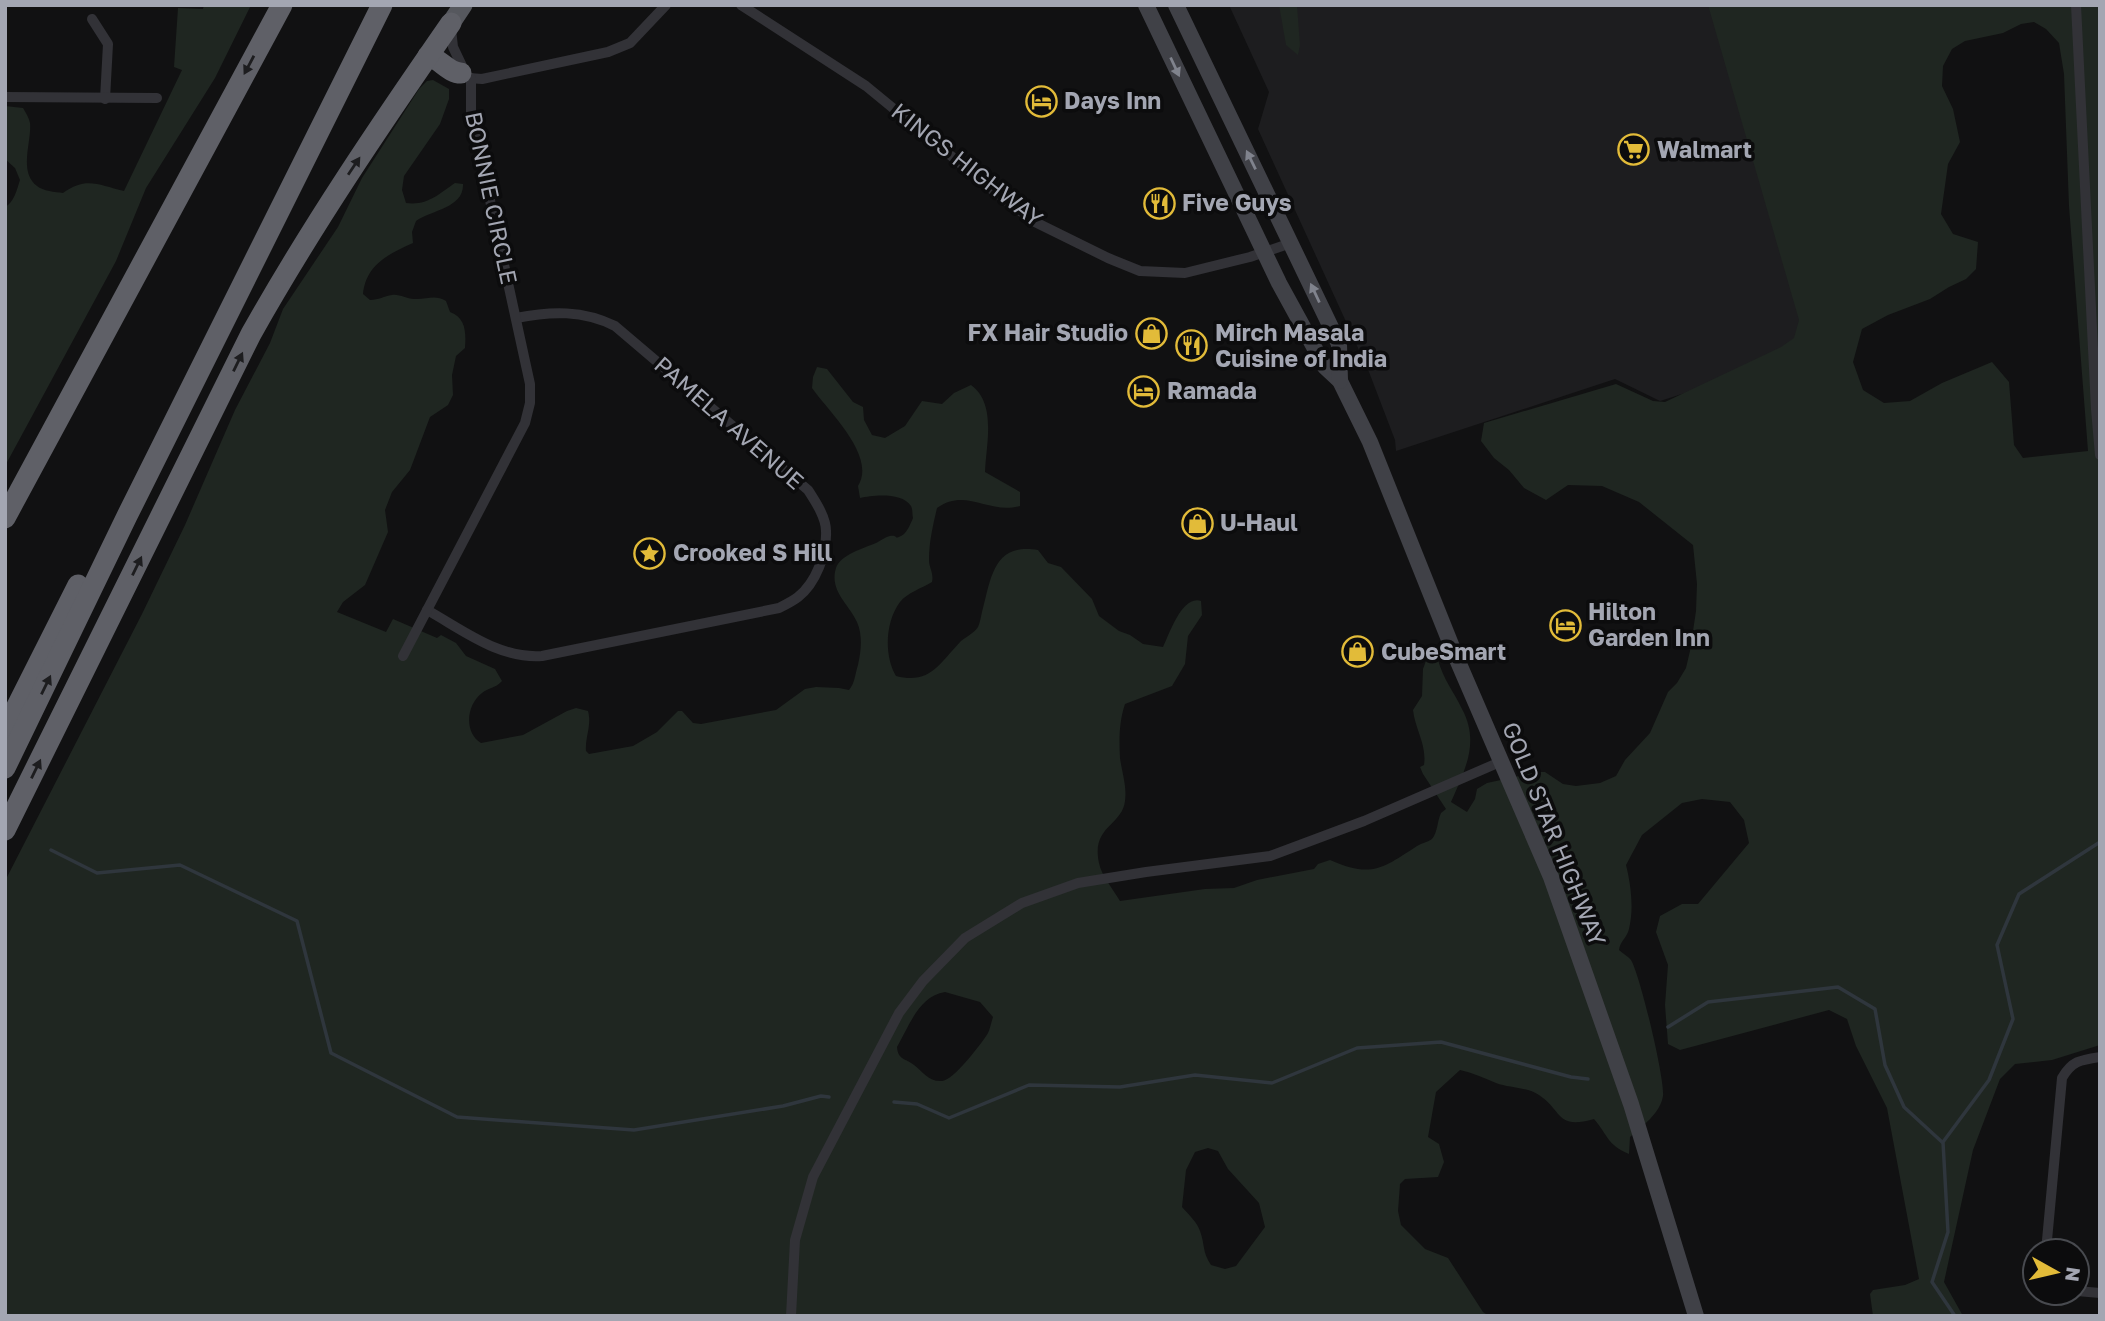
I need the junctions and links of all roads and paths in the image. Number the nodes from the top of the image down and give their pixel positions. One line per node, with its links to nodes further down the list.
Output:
1 (282, 5): 17 (highway, one-way to 17)
2 (379, 5): 25 (highway); 27 (highway, one-way to 2)
3 (666, 5): 11 (street)
4 (741, 5): 16 (street, KINGS HIGHWAY)
5 (1146, 5): 16 (main road, GOLD STAR HIGHWAY, one-way to 16)
6 (1176, 5): 15 (main road, GOLD STAR HIGHWAY, one-way to 6)
7 (2076, 5): 20 (street)
8 (457, 14): 10 (highway); 11 (street)
9 (92, 19): 14 (street)
10 (428, 56): 11 (highway); 28 (highway, one-way to 10)
11 (466, 75): 18 (street, BONNIE CIRCLE)
12 (5, 97): 14 (street)
13 (157, 98): 14 (street)
14 (105, 99)
15 (1291, 243): 16 (street, KINGS HIGHWAY); 19 (main road, GOLD STAR HIGHWAY, one-way to 15)
16 (1264, 253): 19 (main road, GOLD STAR HIGHWAY)
17 (132, 282): 21 (highway); 22 (highway)
18 (516, 318): 23 (street); 23 (street, PAMELA AVENUE)
19 (1340, 381): 26 (main road, GOLD STAR HIGHWAY)
20 (2100, 455)
21 (5, 490)
22 (5, 518)
23 (427, 610): 24 (street)
24 (402, 656)
25 (5, 730)
26 (1500, 762): 31 (street); 32 (main road, GOLD STAR HIGHWAY)
27 (5, 768)
28 (5, 830)
29 (2100, 1057): 30 (street)
30 (2047, 1237)
31 (791, 1316)
32 (1696, 1316)

